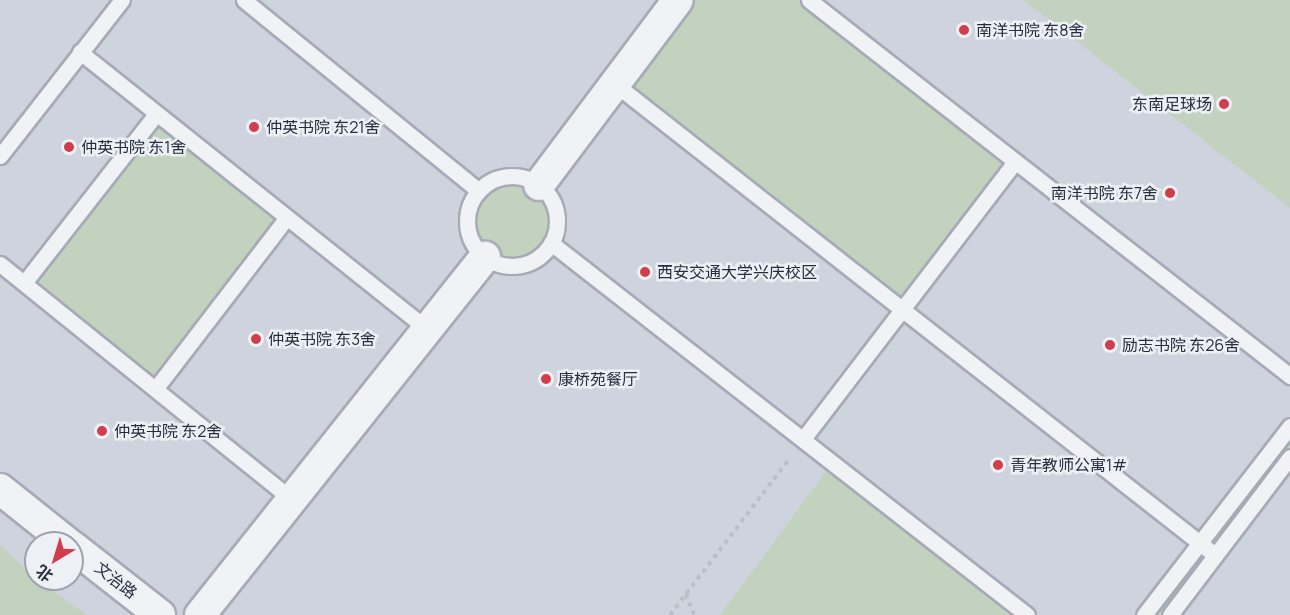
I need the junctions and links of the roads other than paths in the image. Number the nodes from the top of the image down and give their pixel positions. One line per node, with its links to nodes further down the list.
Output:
1 (244, 0): 11 (lane)
2 (678, 0): 6 (street)
3 (809, 0): 9 (lane)
4 (118, 1): 5 (lane)
5 (80, 52): 7 (lane); 8 (lane)
6 (615, 84): 10 (street); 17 (lane)
7 (156, 114): 12 (lane); 16 (lane)
8 (0, 156)
9 (1015, 162): 17 (lane); 19 (lane)
10 (539, 184): 11 (lane); 13 (lane)
11 (478, 190): 14 (lane)
12 (285, 220): 18 (lane); 20 (lane)
13 (551, 243): 14 (lane); 22 (lane)
14 (485, 257): 18 (street)
15 (0, 264): 16 (lane)
16 (24, 283): 20 (lane)
17 (903, 309): 22 (lane); 27 (lane)
18 (426, 328): 25 (street)
19 (1290, 376)
20 (156, 388): 25 (lane)
21 (1290, 426): 27 (lane)
22 (804, 440): 32 (lane)
23 (1290, 458): 29 (lane)
24 (0, 489): 26 (street)
25 (290, 498): 31 (street)
26 (53, 531)
27 (1200, 544): 29 (lane); 33 (lane)
28 (84, 555): 30 (street, 文治路)
29 (1215, 555): 34 (lane)
30 (160, 615)
31 (200, 615)
32 (1027, 615)
33 (1144, 615)
34 (1170, 615)

